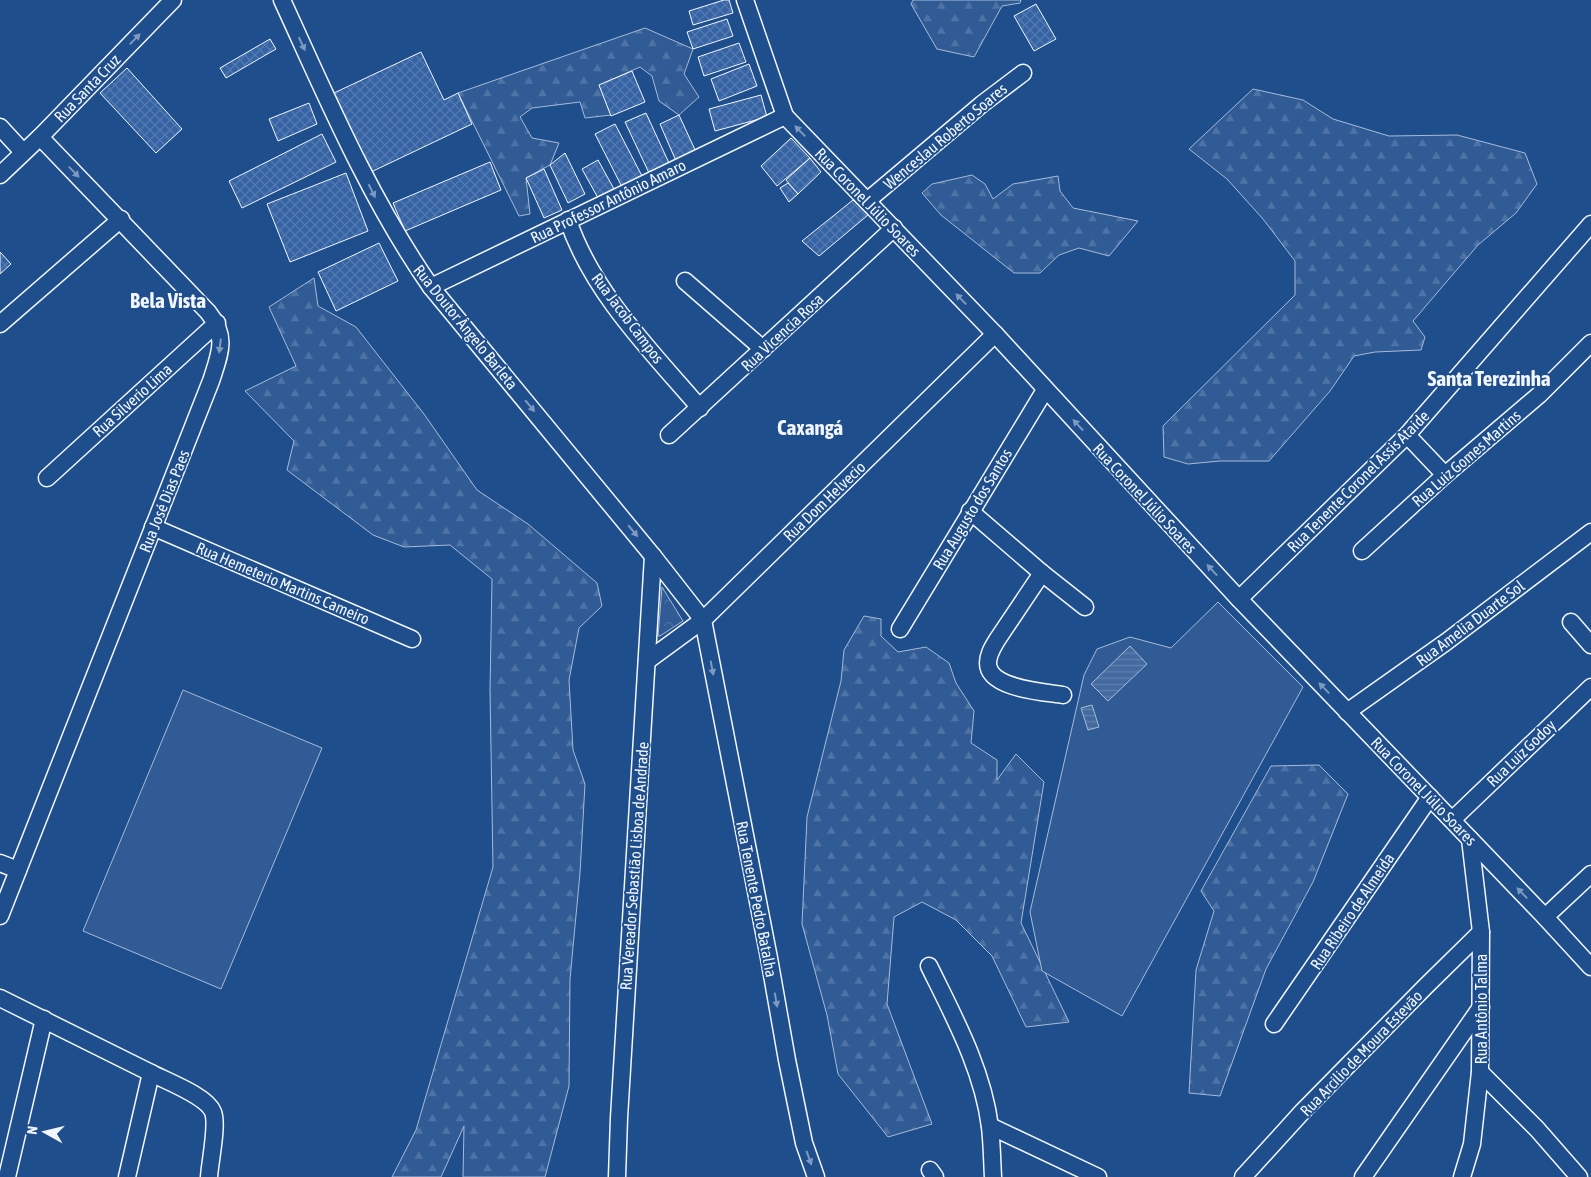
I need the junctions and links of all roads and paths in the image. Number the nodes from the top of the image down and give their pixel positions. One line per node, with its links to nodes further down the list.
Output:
1 (172, 0): 7 (street, Rua Santa Cruz, one-way to 1)
2 (282, 0): 16 (street, Rua Doutor Ângelo Barleta, one-way to 16)
3 (745, 0): 5 (street, Rua Coronel Júlio Soares)
4 (1023, 73): 10 (street, Wenceslau Roberto Soares)
5 (785, 116): 10 (street, Rua Coronel Júlio Soares, one-way to 5); 12 (street, Rua Professor Antônio Amaro)
6 (0, 128): 8 (street)
7 (40, 137): 8 (street, Rua Santa Cruz); 11 (street, one-way to 11)
8 (23, 152): 9 (street, Rua Santa Cruz)
9 (0, 175)
10 (867, 201): 14 (street, Rua Coronel Júlio Soares)
11 (121, 219): 17 (street); 18 (street)
12 (568, 220): 16 (street, Rua Professor Antônio Amaro); 23 (street, Rua Jacob Campos)
13 (1591, 224): 25 (street, Rua Tenente Coronel Assis Ataide)
14 (894, 228): 19 (street, Rua Coronel Júlio Soares, one-way to 14); 21 (street, Rua Vicencia Rosa)
15 (685, 281): 21 (street)
16 (431, 287): 32 (street, Rua Doutor Ângelo Barleta, one-way to 32)
17 (217, 323): 27 (street, Rua Silverio Lima); 29 (street, Rua José Dias Paes, one-way to 29)
18 (0, 324)
19 (995, 334): 22 (street, Rua Coronel Júlio Soares); 36 (street, Rua Dom Helvecio)
20 (1591, 343): 26 (street, Rua Luiz Gomes Martins)
21 (763, 349): 23 (street, Rua Vicencia Rosa)
22 (1045, 390): 28 (street, Rua Augusto dos Santos); 34 (street, Rua Coronel Júlio Soares, one-way to 22)
23 (700, 408): 24 (street, Rua Vicencia Rosa)
24 (669, 435)
25 (1407, 435): 26 (street); 34 (street, Rua Tenente Coronel Assis Ataide)
26 (1445, 475): 31 (street, Rua Luiz Gomes Martins)
27 (47, 478)
28 (970, 511): 33 (street); 38 (street, Rua Augusto dos Santos)
29 (154, 527): 39 (street, Rua Hemeterio Martins Cameiro); 49 (street, Rua José Dias Paes)
30 (1591, 532): 44 (street, Rua Amelia Duarte Sol)
31 (1362, 551)
32 (654, 556): 36 (street, Rua Doutor Ângelo Barleta); 41 (street, Rua Vereador Sebastião Lisboa de Andrade)
33 (1042, 573): 35 (street); 43 (street)
34 (1239, 599): 44 (street, Rua Coronel Júlio Soares, one-way to 34)
35 (1085, 607)
36 (702, 620): 41 (street, Rua Dom Helvecio); 67 (street, Rua Tenente Pedro Batalha, one-way to 67)
37 (1570, 622): 40 (street)
38 (900, 629)
39 (412, 639)
40 (1591, 645)
41 (646, 661): 66 (street, Rua Vereador Sebastião Lisboa de Andrade)
42 (1591, 687): 46 (street, Rua Luiz Godoy)
43 (1064, 695)
44 (1347, 712): 45 (street, Rua Coronel Júlio Soares)
45 (1430, 797): 46 (street, Rua Coronel Júlio Soares); 59 (street, Rua Ribeiro de Almeida)
46 (1452, 820): 47 (street, Rua Coronel Júlio Soares)
47 (1470, 839): 52 (street, Rua Coronel Júlio Soares, one-way to 47); 53 (street, Rua Antônio Talma)
48 (0, 863): 49 (street)
49 (18, 870): 51 (street, Rua José Dias Paes)
50 (1591, 874): 52 (street)
51 (0, 916)
52 (1545, 917): 55 (street, Rua Coronel Júlio Soares)
53 (1481, 932): 57 (street, Rua Antônio Talma); 70 (street, Rua Arcilio de Moura Estevão)
54 (929, 966): 62 (street)
55 (1591, 967)
56 (0, 998): 58 (street)
57 (1482, 1006): 60 (street, Rua Antônio Talma); 71 (street)
58 (44, 1020): 61 (street); 63 (street)
59 (1274, 1024)
60 (1480, 1072): 72 (street, Rua Antônio Talma); 73 (street)
61 (151, 1073): 64 (street); 65 (street)
62 (990, 1126): 68 (street); 69 (street)
63 (7, 1177)
64 (127, 1177)
65 (209, 1177)
66 (617, 1177)
67 (816, 1177)
68 (993, 1177)
69 (1098, 1177)
70 (1243, 1177)
71 (1363, 1177)
72 (1462, 1177)
73 (1579, 1177)

